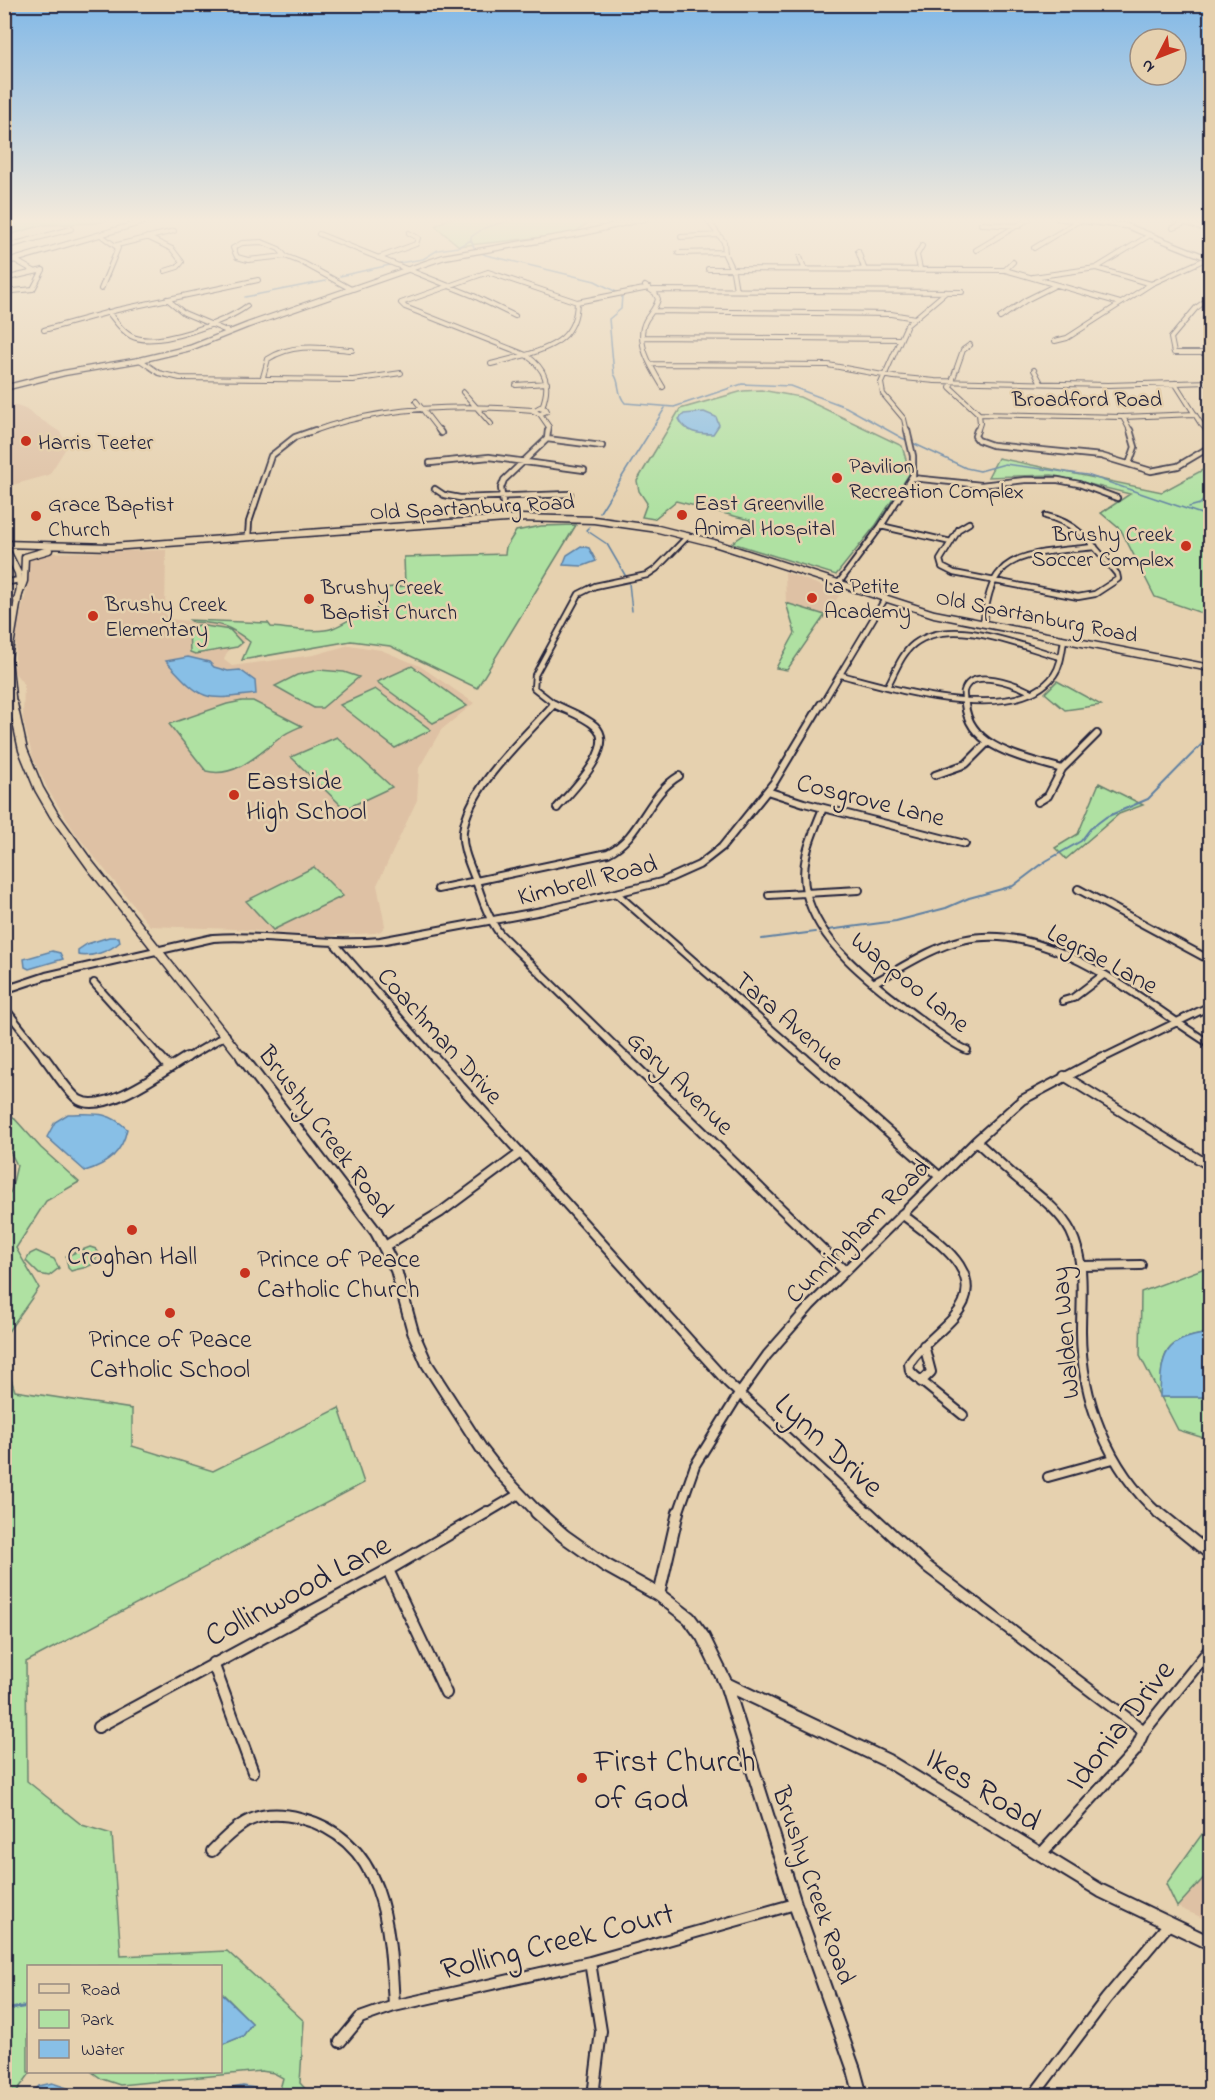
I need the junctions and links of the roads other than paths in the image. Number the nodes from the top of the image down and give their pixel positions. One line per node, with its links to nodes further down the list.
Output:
1 (94, 316): 17 (street)
2 (112, 316): 16 (street)
3 (191, 316): 16 (street)
4 (227, 316): 16 (street)
5 (274, 316): 18 (street)
6 (431, 316): 25 (street)
7 (576, 316): 25 (street)
8 (650, 316): 19 (street)
9 (903, 316): 14 (street)
10 (917, 316): 14 (street)
11 (1003, 316): 15 (street)
12 (1100, 316): 21 (street)
13 (1189, 316): 24 (street)
14 (915, 318): 20 (street)
15 (1000, 318)
16 (207, 323): 18 (street)
17 (44, 330)
18 (229, 332): 26 (street)
19 (643, 337): 20 (street); 28 (street)
20 (900, 339): 31 (street)
21 (1055, 341)
22 (970, 345): 33 (street)
23 (352, 350): 32 (street)
24 (1210, 353)
25 (527, 355): 27 (street); 35 (street)
26 (140, 360): 32 (street); 40 (street)
27 (491, 364)
28 (651, 364): 31 (street); 39 (street)
29 (1034, 370): 36 (street)
30 (401, 373): 32 (street)
31 (884, 375): 33 (street); 61 (street)
32 (263, 377)
33 (951, 381): 36 (street); 48 (street)
34 (1210, 382): 37 (street)
35 (547, 383): 38 (street); 44 (street)
36 (1041, 383): 37 (street)
37 (1175, 383): 49 (street)
38 (516, 385)
39 (663, 387)
40 (4, 388)
41 (464, 392): 43 (street)
42 (416, 401): 46 (street)
43 (476, 407): 45 (street); 46 (street); 51 (street)
44 (542, 408): 45 (street); 47 (street)
45 (533, 410): 47 (street)
46 (425, 411): 52 (street); 71 (street)
47 (540, 414): 54 (street)
48 (979, 414): 50 (street, Broadford Road); 59 (street)
49 (1195, 414): 50 (street, Broadford Road); 53 (street)
50 (1123, 417): 59 (street)
51 (491, 424)
52 (441, 433)
53 (1210, 433)
54 (547, 439): 55 (street); 57 (street)
55 (602, 446)
56 (1210, 447): 59 (street)
57 (523, 461): 58 (street); 60 (street); 64 (street)
58 (430, 463)
59 (1129, 464)
60 (584, 470)
61 (912, 478): 65 (street); 69 (street)
62 (435, 489): 64 (street)
63 (570, 494): 64 (street)
64 (502, 497): 67 (street)
65 (1117, 498)
66 (1046, 516): 75 (street)
67 (505, 519): 70 (main road, Old Spartanburg Road); 71 (main road, Old Spartanburg Road)
68 (969, 523): 72 (street)
69 (881, 526): 72 (street); 79 (street)
70 (688, 536): 79 (main road, Old Spartanburg Road); 91 (street)
71 (248, 537): 74 (main road, Old Spartanburg Road)
72 (951, 542): 77 (street)
73 (4, 544): 74 (main road, Old Spartanburg Road); 76 (street, Brushy Creek Road)
74 (85, 547): 81 (main road)
75 (1095, 547): 77 (street); 77 (street)
76 (19, 580): 78 (street); 81 (street, Brushy Creek Road)
77 (996, 582): 82 (street)
78 (4, 583)
79 (838, 584): 80 (main road, Old Spartanburg Road)
80 (885, 599): 82 (main road, Old Spartanburg Road); 86 (street, Kimbrell Road)
81 (17, 600): 87 (street, Brushy Creek Road)
82 (983, 624): 83 (main road, Old Spartanburg Road)
83 (1064, 640): 84 (street); 85 (main road, Old Spartanburg Road)
84 (1060, 657): 88 (street); 89 (street)
85 (1210, 668)
86 (841, 675): 88 (street); 97 (street, Kimbrell Road)
87 (7, 681): 111 (street, Brushy Creek Road)
88 (887, 687): 90 (street)
89 (1031, 692): 90 (street); 90 (street)
90 (965, 702): 93 (street)
91 (554, 705): 99 (street); 102 (street)
92 (1097, 734): 94 (street)
93 (988, 742): 94 (street); 96 (street)
94 (1062, 769): 98 (street)
95 (679, 776): 102 (street)
96 (935, 776)
97 (767, 791): 100 (street, Cosgrove Lane); 106 (street, Kimbrell Road)
98 (1038, 801)
99 (557, 808)
100 (823, 808): 101 (street, Cosgrove Lane); 107 (street, Wappoo Lane)
101 (965, 844)
102 (476, 881): 103 (street); 109 (street)
103 (438, 889)
104 (1078, 889): 112 (street)
105 (859, 891): 107 (street)
106 (616, 893): 109 (street, Kimbrell Road); 131 (street, Tara Avenue)
107 (807, 893): 108 (street); 114 (street, Wappoo Lane)
108 (769, 895)
109 (490, 922): 110 (street, Kimbrell Road); 136 (street, Gary Avenue)
110 (333, 942): 111 (street, Kimbrell Road); 129 (street, Coachman Drive)
111 (159, 950): 116 (street, Kimbrell Road); 123 (street, Brushy Creek Road)
112 (1210, 960)
113 (1102, 976): 114 (street, Legrae Lane); 119 (street); 122 (street, Legrae Lane)
114 (875, 982): 125 (street, Wappoo Lane)
115 (94, 983): 126 (street)
116 (12, 987): 117 (street, Kimbrell Road); 118 (street)
117 (4, 990)
118 (4, 999)
119 (1063, 1001)
120 (1210, 1006): 122 (street, Cunningham Road)
121 (4, 1007): 126 (street)
122 (1175, 1022): 124 (street, Legrae Lane); 127 (street, Cunningham Road)
123 (226, 1035): 126 (street); 133 (street, Brushy Creek Road)
124 (1210, 1044)
125 (967, 1050)
126 (169, 1067)
127 (1064, 1076): 128 (street, Cunningham Road); 130 (street)
128 (976, 1141): 131 (street, Cunningham Road); 135 (street, Walden Way)
129 (519, 1154): 133 (street); 139 (street, Lynn Drive)
130 (1210, 1166)
131 (939, 1176): 132 (street, Cunningham Road)
132 (902, 1214): 136 (street, Cunningham Road); 137 (street)
133 (385, 1246): 143 (street, Brushy Creek Road)
134 (1141, 1265): 135 (street)
135 (1082, 1266): 141 (street, Walden Way)
136 (844, 1270): 139 (street, Cunningham Road)
137 (924, 1345): 138 (street); 138 (street)
138 (921, 1382): 140 (street)
139 (739, 1394): 146 (street, Cunningham Road); 152 (street, Lynn Drive)
140 (963, 1415)
141 (1113, 1459): 142 (street); 144 (street, Walden Way)
142 (1048, 1477)
143 (519, 1494): 145 (street, Collinwood Lane); 146 (street, Brushy Creek Road)
144 (1210, 1554)
145 (388, 1570): 148 (street, Collinwood Lane); 150 (street)
146 (659, 1595): 149 (street, Brushy Creek Road)
147 (1210, 1649): 152 (street, Idonia Drive)
148 (213, 1663): 151 (street, Collinwood Lane); 153 (street)
149 (726, 1684): 155 (street, Ikes Road); 156 (street, Brushy Creek Road)
150 (446, 1693)
151 (98, 1727)
152 (1144, 1731): 155 (street, Idonia Drive)
153 (253, 1772)
154 (212, 1851): 160 (street)
155 (1041, 1854): 157 (street, Ikes Road)
156 (795, 1904): 159 (street, Rolling Creek Court); 163 (street, Brushy Creek Road)
157 (1168, 1925): 158 (street, Ikes Road); 164 (street)
158 (1210, 1943)
159 (590, 1962): 160 (street, Rolling Creek Court); 162 (street)
160 (394, 2006): 161 (street, Rolling Creek Court)
161 (340, 2042)
162 (593, 2096)
163 (861, 2096)
164 (1033, 2096)

